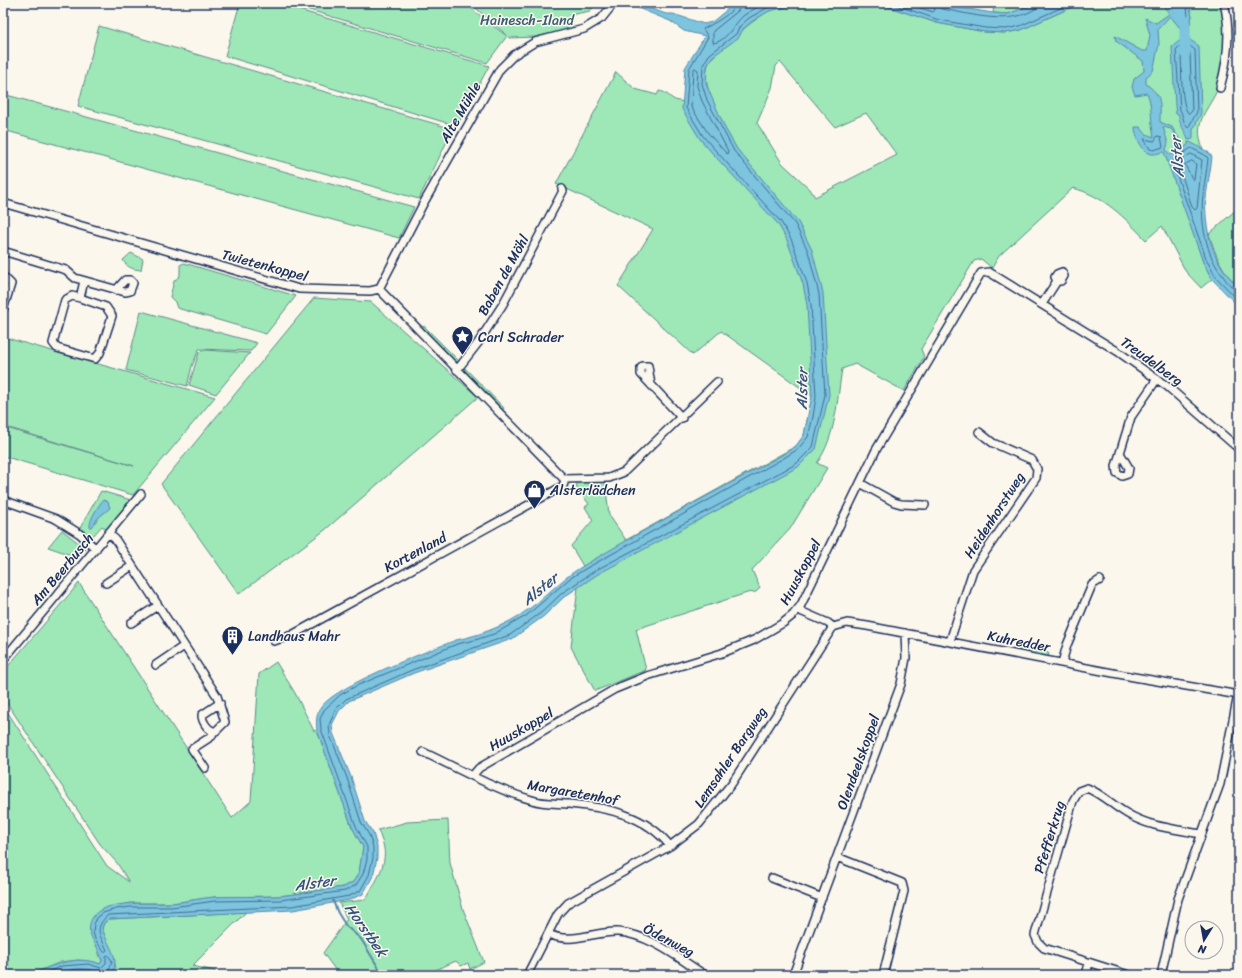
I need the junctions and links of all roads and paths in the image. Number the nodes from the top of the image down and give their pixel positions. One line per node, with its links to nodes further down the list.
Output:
1 (614, 3): 11 (street, Alte Mühle)
2 (1224, 3): 3 (street)
3 (1220, 88)
4 (562, 188): 16 (street, Baben de Möhl)
5 (3, 203): 11 (street, Twietenkoppel)
6 (3, 251): 9 (street)
7 (984, 271): 14 (street, Treudelberg); 25 (street, Huuskoppel)
8 (3, 276): 15 (street)
9 (84, 281): 12 (street); 13 (street)
10 (1057, 281): 14 (street)
11 (379, 289): 16 (street)
12 (116, 290)
13 (80, 298): 13 (street)
14 (1042, 304): 17 (street, Treudelberg)
15 (3, 310)
16 (457, 370): 24 (street)
17 (1157, 379): 22 (street, Treudelberg); 23 (street)
18 (717, 382): 20 (street)
19 (651, 385): 20 (street)
20 (682, 418): 24 (street)
21 (979, 432): 40 (street, Heidenhorstweg)
22 (1239, 449)
23 (1120, 454)
24 (565, 480): 39 (street, Kortenland)
25 (860, 483): 28 (street); 35 (street, Huuskoppel)
26 (141, 494): 29 (street, Am Beerbusch)
27 (3, 500): 30 (street)
28 (925, 505)
29 (109, 534): 30 (street, Am Beerbusch); 31 (street)
30 (96, 549): 42 (street, Am Beerbusch)
31 (132, 566): 33 (street); 34 (street)
32 (1100, 580): 43 (street)
33 (106, 583)
34 (157, 606): 36 (street); 41 (street)
35 (798, 610): 37 (street); 50 (street, Huuskoppel)
36 (131, 623)
37 (833, 627): 38 (street, Kuhredder); 52 (street, Lemsahler Bargweg)
38 (905, 633): 40 (street, Kuhredder); 53 (street, Olendeelskoppel)
39 (274, 641)
40 (950, 641): 43 (street, Kuhredder)
41 (184, 646): 44 (street); 46 (street)
42 (3, 660)
43 (1062, 663): 45 (street, Kuhredder)
44 (156, 665)
45 (1238, 695): 51 (street)
46 (220, 703): 47 (street); 47 (street)
47 (213, 731): 49 (street)
48 (423, 752): 50 (street, Margaretenhof)
49 (205, 768)
50 (473, 775): 52 (street, Margaretenhof)
51 (1201, 834): 57 (street, Pfefferkrug); 64 (street)
52 (670, 846): 56 (street, Lemsahler Bargweg)
53 (837, 857): 55 (street, Olendeelskoppel); 61 (street)
54 (772, 878): 55 (street)
55 (822, 898): 60 (street, Olendeelskoppel)
56 (549, 934): 58 (street, Lemsahler Bargweg); 59 (street, Ödenweg)
57 (1089, 962): 62 (street); 63 (street, Pfefferkrug)
58 (527, 975)
59 (705, 975)
60 (793, 975)
61 (883, 975)
62 (1086, 975)
63 (1129, 975)
64 (1161, 975)

